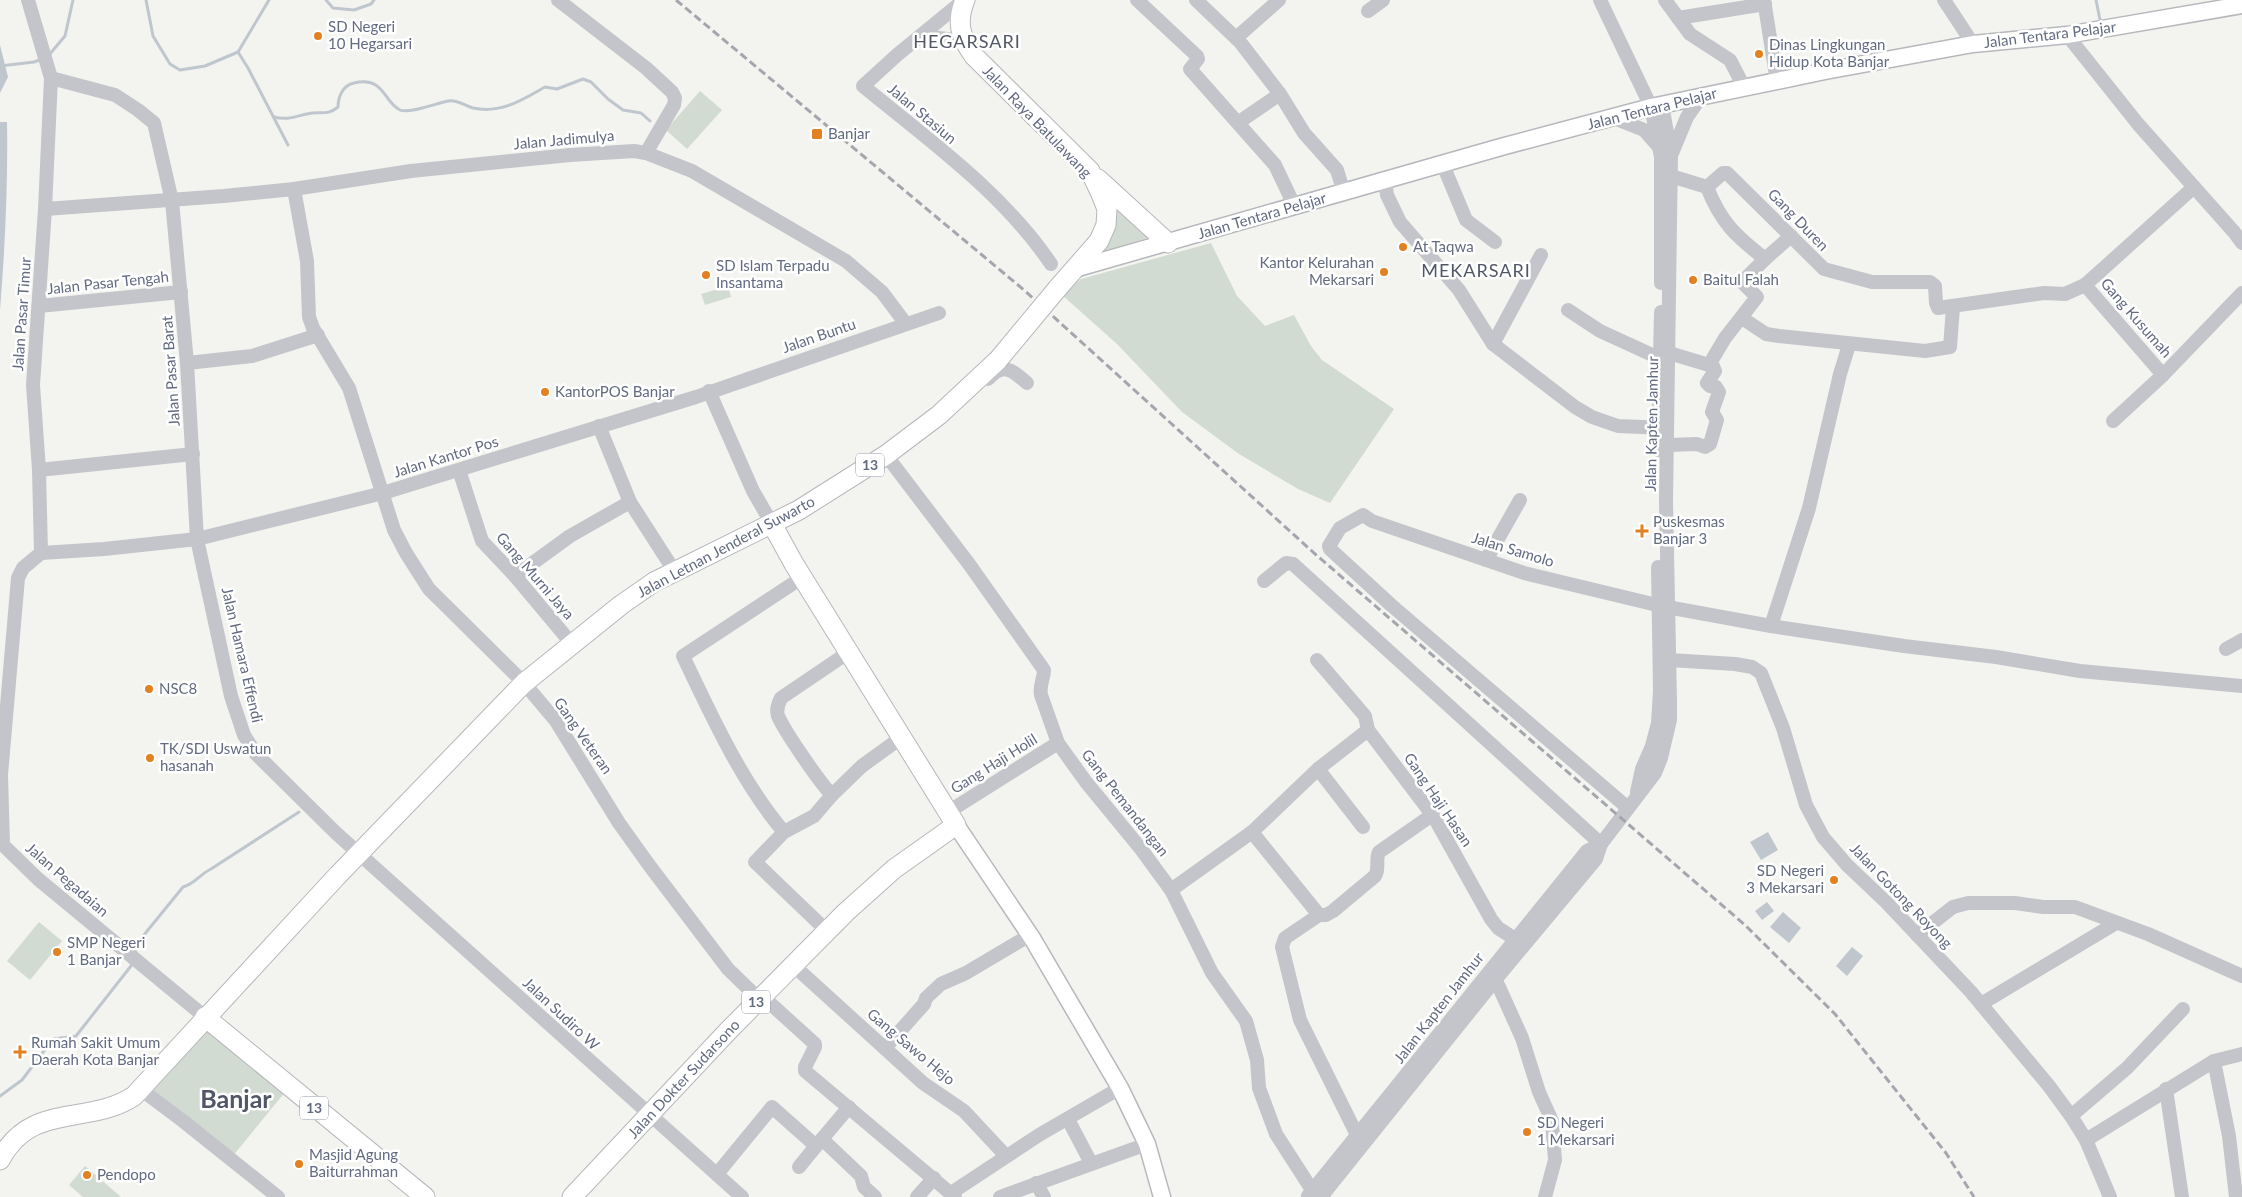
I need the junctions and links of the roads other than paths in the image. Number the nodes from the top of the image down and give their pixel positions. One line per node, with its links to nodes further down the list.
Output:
1 (28, 0): 20 (street)
2 (558, 0): 28 (street)
3 (965, 0): 16 (street, Jalan Stasiun); 18 (highway)
4 (1137, 0): 27 (street)
5 (1196, 0): 17 (street)
6 (1279, 0): 17 (street)
7 (1383, 0): 13 (street)
8 (1600, 0): 25 (street, Jalan Kapten Jamhur)
9 (1665, 0): 14 (street)
10 (1944, 0): 19 (street)
11 (1764, 2): 14 (street); 21 (street)
12 (2242, 5): 15 (main road, Jalan Tentara Pelajar)
13 (1368, 11)
14 (1678, 18): 22 (street)
15 (2067, 35): 19 (main road, Jalan Tentara Pelajar); 35 (street)
16 (922, 36): 18 (street); 47 (street, Jalan Stasiun)
17 (1236, 38): 23 (street)
18 (963, 41): 31 (highway, Jalan Raya Batulawang / 13)
19 (1974, 44): 21 (main road, Jalan Tentara Pelajar)
20 (51, 78): 38 (street, Jalan Pasar Barat); 40 (street, Jalan Pasar Timur)
21 (1777, 82): 22 (main road, Jalan Tentara Pelajar)
22 (1744, 87): 24 (main road, Jalan Tentara Pelajar)
23 (1280, 94): 27 (street); 37 (street)
24 (1701, 97): 25 (main road, Jalan Tentara Pelajar); 29 (street)
25 (1656, 106): 26 (main road, Jalan Tentara Pelajar); 29 (street, Jalan Kapten Jamhur)
26 (1614, 118): 29 (street); 30 (main road, Jalan Tentara Pelajar)
27 (1239, 122): 39 (street)
28 (646, 153): 36 (street, Jalan Jadimulya); 58 (street, Jalan Jadimulya)
29 (1666, 155): 32 (street, Jalan Kapten Jamhur); 49 (street, Jalan Kapten Jamhur)
30 (1442, 165): 33 (main road, Jalan Tentara Pelajar); 43 (street)
31 (1090, 171): 44 (highway); 48 (highway, Jalan Raya Batulawang / 13)
32 (1671, 176): 34 (street); 49 (street, Jalan Kapten Jamhur)
33 (1385, 181): 37 (main road, Jalan Tentara Pelajar); 60 (street)
34 (1707, 187): 42 (street, Gang Duren); 46 (street)
35 (2194, 188): 41 (street); 50 (street, Gang Kusumah)
36 (294, 189): 38 (street, Jalan Jadimulya); 59 (street, Gang Veteran)
37 (1344, 193): 39 (main road, Jalan Tentara Pelajar)
38 (172, 201): 40 (street, Jalan Jadimulya); 51 (street, Jalan Pasar Barat)
39 (1295, 207): 44 (main road, Jalan Tentara Pelajar)
40 (45, 209): 53 (street, Jalan Pasar Timur)
41 (2239, 234)
42 (1791, 236): 46 (street); 54 (street, Gang Duren)
43 (1495, 242)
44 (1168, 243): 48 (main road, Jalan Tentara Pelajar)
45 (1541, 255): 60 (street)
46 (1766, 259): 57 (street)
47 (1051, 264)
48 (1074, 269): 63 (highway, Jalan Raya Batulawang / 13, bridge)
49 (1666, 279): 62 (street, Jalan Kapten Jamhur)
50 (2085, 285): 54 (street); 66 (street, Gang Kusumah)
51 (181, 292): 53 (street, Jalan Pasar Tengah); 64 (street, Jalan Pasar Barat)
52 (2242, 293): 66 (street, Gang Kusumah)
53 (39, 306): 75 (street, Jalan Pasar Timur)
54 (1953, 307): 61 (street)
55 (1568, 310): 62 (street)
56 (940, 313): 58 (street, Jalan Buntu)
57 (1742, 318): 61 (street); 65 (street)
58 (906, 324): 68 (street, Jalan Buntu)
59 (318, 335): 64 (street); 77 (street, Gang Veteran)
60 (1493, 344): 71 (street)
61 (1849, 345): 89 (street)
62 (1664, 356): 65 (street); 71 (street, Jalan Kapten Jamhur)
63 (998, 360): 73 (highway, Jalan Letnan Jenderal Suwarto / 13)
64 (187, 363): 74 (street, Jalan Pasar Barat)
65 (1709, 365): 72 (street)
66 (2163, 375): 69 (street)
67 (1027, 383): 73 (street)
68 (709, 391): 70 (street, Jalan Kantor Pos); 80 (street)
69 (2113, 421)
70 (599, 426): 76 (street, Jalan Kantor Pos); 79 (street)
71 (1663, 428): 72 (street, Jalan Kapten Jamhur); 88 (street, Jalan Kapten Jamhur)
72 (1668, 445): 88 (street, Jalan Kapten Jamhur)
73 (889, 452): 80 (highway, Jalan Letnan Jenderal Suwarto / 13); 100 (street, Gang Pemandangan)
74 (193, 454): 75 (street); 81 (street, Jalan Pasar Barat)
75 (39, 470): 82 (street, Jalan Pasar Timur)
76 (459, 470): 77 (street, Jalan Kantor Pos); 85 (street, Gang Murni Jaya)
77 (383, 494): 81 (street, Jalan Kantor Pos); 96 (street, Gang Veteran)
78 (1520, 500): 83 (street)
79 (630, 502): 84 (street); 85 (street)
80 (772, 524): 84 (highway, Jalan Letnan Jenderal Suwarto / 13); 86 (highway)
81 (197, 538): 82 (street, Jalan Kantor Pos); 112 (street, Jalan Hamara Effendi)
82 (41, 552): 111 (street, Jalan Pegadaian)
83 (1486, 560): 88 (street, Jalan Samolo); 104 (street, Jalan Samolo)
84 (675, 572): 91 (highway, Jalan Letnan Jenderal Suwarto / 13)
85 (515, 576): 91 (street, Gang Murni Jaya)
86 (803, 577): 93 (highway); 108 (street)
87 (1264, 582): 110 (street)
88 (1662, 606): 89 (street, Jalan Samolo); 95 (street, Jalan Kapten Jamhur); 103 (street, Jalan Kapten Jamhur)
89 (1771, 626): 97 (street, Jalan Samolo)
90 (2242, 640): 92 (street)
91 (572, 644): 96 (highway, Jalan Letnan Jenderal Suwarto / 13)
92 (2226, 649)
93 (849, 652): 99 (highway); 102 (street)
94 (1317, 660): 98 (street, Gang Haji Hasan)
95 (1669, 660): 103 (street, Jalan Kapten Jamhur); 119 (street, Jalan Gotong Royong)
96 (524, 683): 112 (highway, Jalan Letnan Jenderal Suwarto / 13); 124 (street, Gang Veteran)
97 (2242, 686)
98 (1368, 730): 101 (street); 105 (street, Gang Haji Hasan)
99 (902, 737): 102 (street); 106 (highway)
100 (1058, 743): 106 (street, Gang Haji Holil); 113 (street, Gang Pemandangan)
101 (1318, 768): 107 (street); 109 (street)
102 (832, 795): 108 (street)
103 (1636, 795): 104 (street, Jalan Kapten Jamhur)
104 (1628, 808): 110 (street, Jalan Kapten Jamhur)
105 (1432, 815): 115 (street); 120 (street, Gang Haji Hasan)
106 (952, 818): 117 (highway, Jalan Dokter Sudarsono / 13); 118 (main road)
107 (1363, 827)
108 (784, 832): 117 (street)
109 (1252, 832): 113 (street); 115 (street)
110 (1601, 844): 114 (street, Jalan Kapten Jamhur)
111 (2, 847): 127 (street, Jalan Pegadaian)
112 (359, 853): 127 (highway, 13); 136 (street, Jalan Sudiro W)
113 (1171, 890): 153 (street, Gang Pemandangan)
114 (1556, 899): 120 (street, Jalan Kapten Jamhur); 123 (street, Jalan Kapten Jamhur)
115 (1319, 915): 139 (street)
116 (2116, 923): 119 (street); 122 (street); 125 (street)
117 (827, 931): 121 (highway, Jalan Dokter Sudarsono / 13)
118 (1030, 935): 128 (street); 132 (main road)
119 (1917, 935): 125 (street, Jalan Gotong Royong)
120 (1516, 939): 123 (street, Jalan Kapten Jamhur)
121 (794, 964): 124 (highway, Jalan Dokter Sudarsono / 13); 128 (street, Gang Sawo Hejo)
122 (2242, 976)
123 (1491, 977): 131 (street, Jalan Kapten Jamhur); 163 (street)
124 (760, 998): 135 (street, Gang Veteran); 136 (highway, Jalan Dokter Sudarsono / 13)
125 (1981, 1004): 137 (street, Jalan Gotong Royong)
126 (2183, 1009): 137 (street)
127 (205, 1017): 134 (highway, 13); 155 (highway, 13)
128 (885, 1048): 144 (street, Gang Sawo Hejo)
129 (2242, 1054): 130 (street)
130 (2214, 1061): 133 (street); 140 (street)
131 (1404, 1086): 139 (street, Jalan Kapten Jamhur); 153 (street, Jalan Kapten Jamhur)
132 (1120, 1088): 143 (main road); 144 (street)
133 (2166, 1089): 141 (street); 165 (street)
134 (143, 1090): 145 (highway, 13); 154 (street)
135 (849, 1108): 142 (street); 149 (street)
136 (650, 1115): 148 (street, Jalan Sudiro W); 156 (highway, Jalan Dokter Sudarsono / 13)
137 (2071, 1116): 141 (street, Jalan Gotong Royong)
138 (1071, 1125): 146 (street)
139 (1357, 1135): 153 (street, Jalan Kapten Jamhur)
140 (2235, 1135): 150 (street)
141 (2086, 1140): 164 (street, Jalan Gotong Royong)
142 (819, 1143): 147 (street); 148 (street); 158 (street)
143 (1147, 1144): 146 (street); 162 (main road)
144 (1006, 1156): 152 (street)
145 (0, 1160)
146 (1091, 1163): 151 (street)
147 (799, 1167)
148 (717, 1174): 157 (street, Jalan Sudiro W)
149 (934, 1178): 152 (street); 159 (street)
150 (2238, 1181): 166 (street)
151 (1036, 1182): 160 (street); 161 (street)
152 (953, 1195)
153 (1313, 1195)
154 (278, 1197)
155 (425, 1197)
156 (572, 1197)
157 (742, 1197)
158 (875, 1197)
159 (917, 1197)
160 (1000, 1197)
161 (1044, 1197)
162 (1162, 1197)
163 (1545, 1197)
164 (2110, 1197)
165 (2182, 1197)
166 (2236, 1197)

